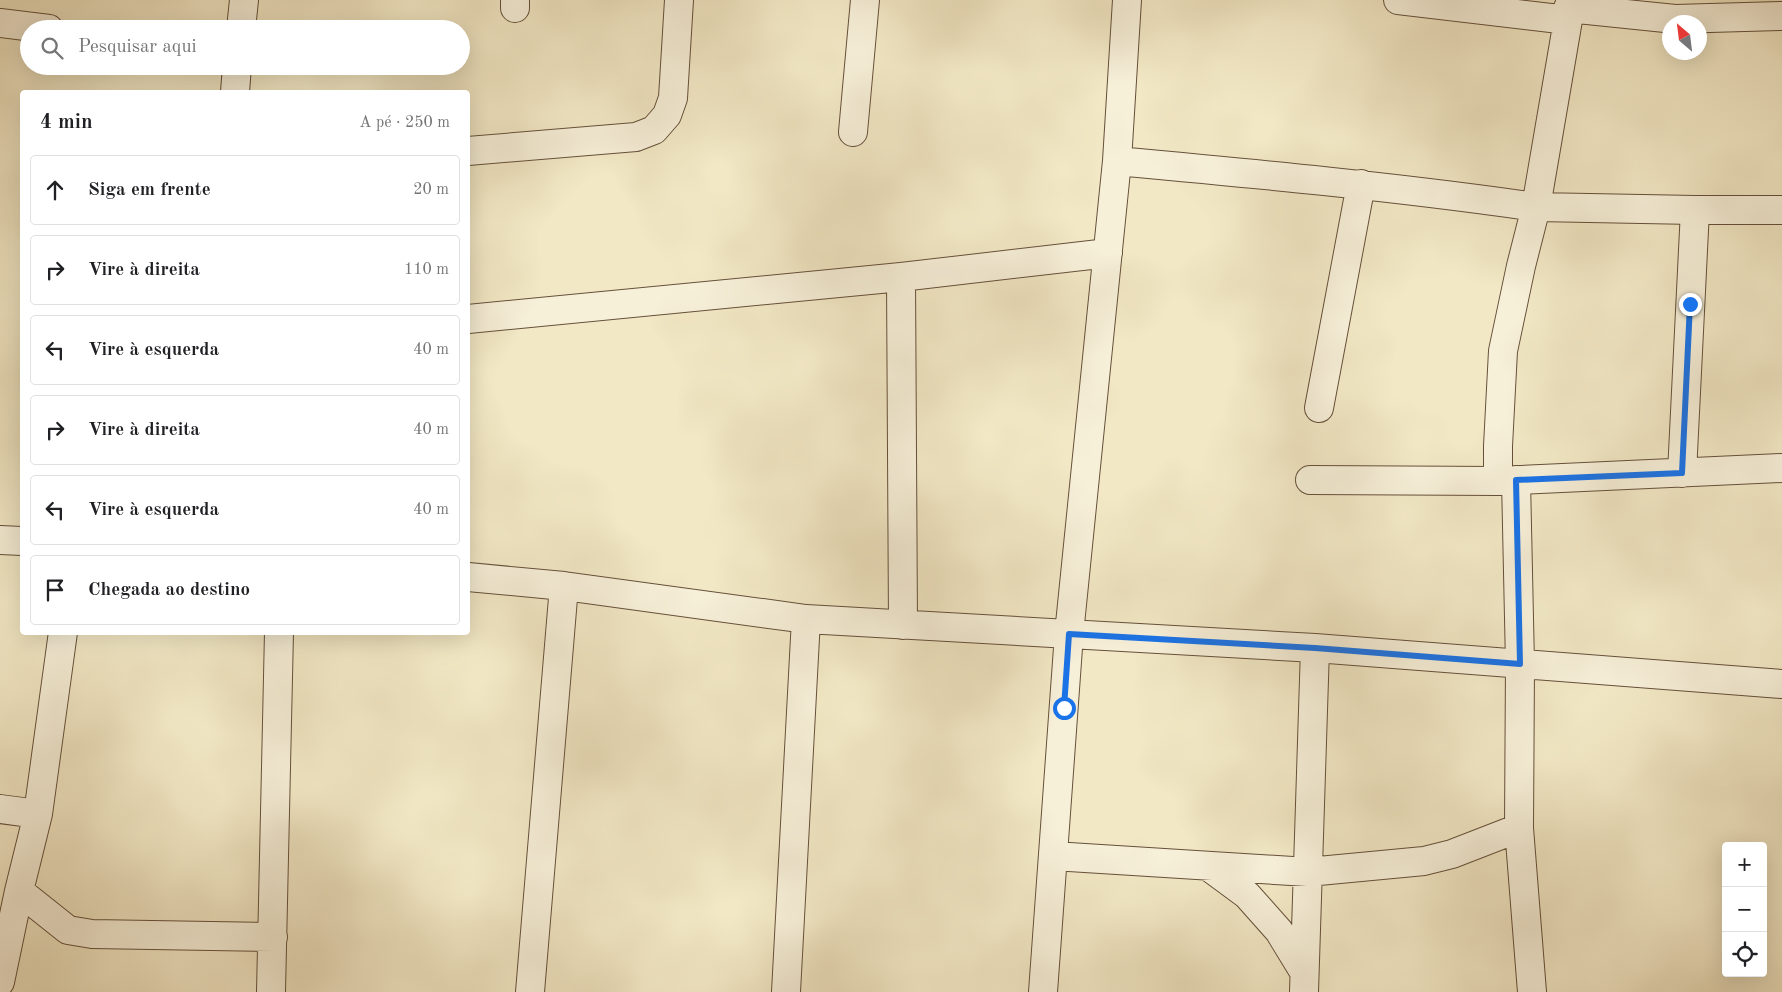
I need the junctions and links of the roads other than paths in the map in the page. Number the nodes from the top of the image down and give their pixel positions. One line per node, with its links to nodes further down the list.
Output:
1 (244, 0): 8 (street)
2 (679, 0): 14 (street)
3 (866, 0): 13 (street)
4 (1127, 0): 15 (street)
5 (1398, 0): 6 (street)
6 (1568, 9): 7 (street); 17 (street)
7 (1782, 16)
8 (242, 20)
9 (0, 23): 10 (street)
10 (20, 25)
11 (237, 75): 12 (street)
12 (236, 90)
13 (853, 132)
14 (470, 151)
15 (1117, 161): 16 (street); 20 (street)
16 (1360, 184): 17 (street); 23 (street)
17 (1536, 207): 18 (street); 27 (street)
18 (1695, 210): 19 (street); 25 (street)
19 (1782, 210)
20 (1108, 254): 21 (street); 34 (street)
21 (901, 277): 22 (street); 33 (street)
22 (470, 319)
23 (1319, 408)
24 (1782, 468): 25 (street)
25 (1682, 473): 27 (street)
26 (1310, 480): 27 (street)
27 (1507, 480): 38 (street)
28 (0, 540): 29 (street)
29 (20, 541)
30 (470, 577): 31 (street)
31 (564, 586): 32 (street); 51 (street)
32 (806, 619): 33 (street); 52 (street)
33 (903, 625): 34 (street)
34 (1069, 634): 37 (street); 43 (street)
35 (63, 635): 41 (street)
36 (279, 635): 47 (street)
37 (1315, 648): 38 (street); 45 (street)
38 (1520, 664): 39 (street); 42 (street)
39 (1782, 684)
40 (0, 809): 41 (street)
41 (38, 814): 46 (street)
42 (1519, 828): 45 (street); 54 (street)
43 (1053, 856): 44 (street); 53 (street)
44 (1209, 867): 45 (street); 49 (street)
45 (1308, 872): 49 (street)
46 (19, 891): 47 (street); 48 (street)
47 (273, 937): 50 (street)
48 (0, 982)
49 (1304, 982)
50 (271, 992)
51 (530, 992)
52 (786, 992)
53 (1043, 992)
54 (1532, 992)

